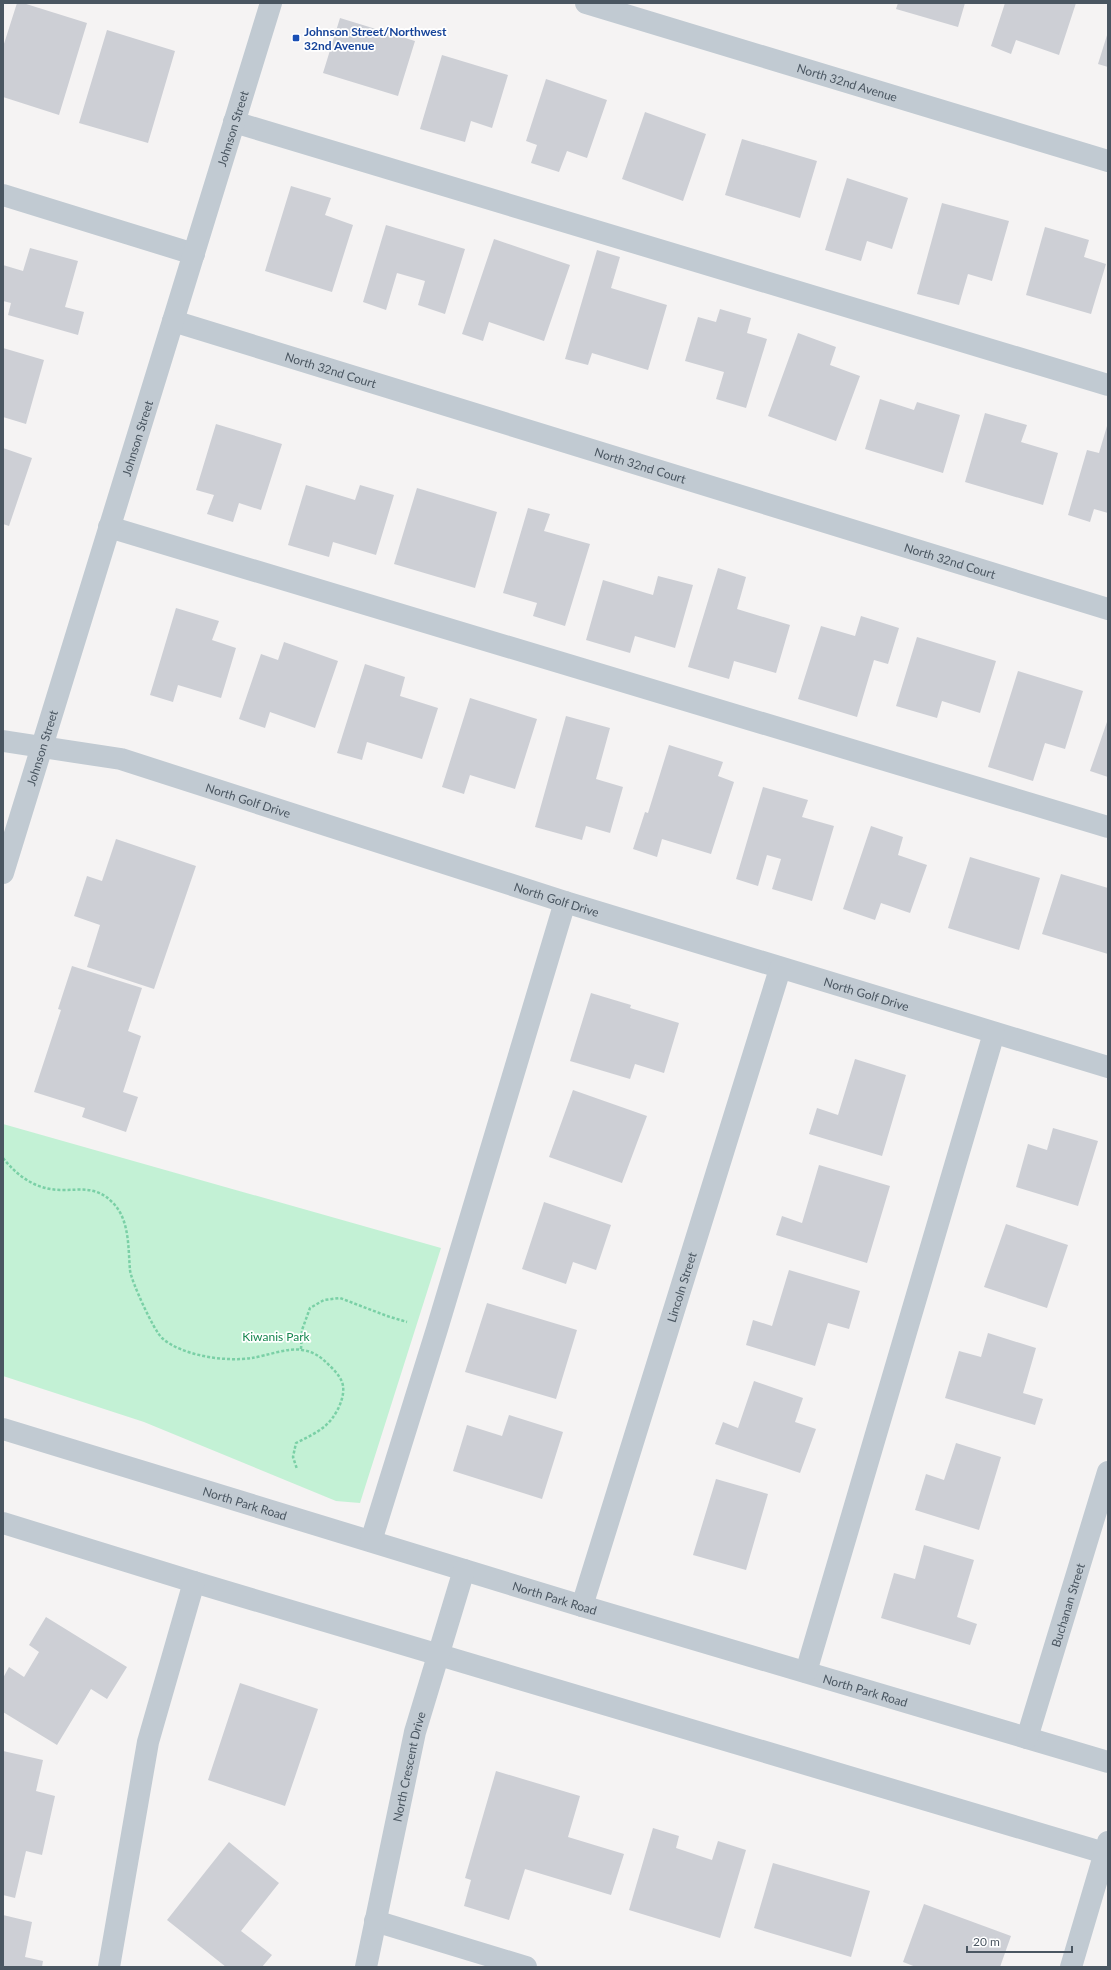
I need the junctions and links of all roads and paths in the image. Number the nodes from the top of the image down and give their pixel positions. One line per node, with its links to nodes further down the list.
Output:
1 (271, 3): 3 (street, Johnson Street)
2 (586, 3): 4 (street, North 32nd Avenue)
3 (234, 122): 6 (street, Johnson Street); 8 (street)
4 (1108, 161)
5 (3, 195): 6 (street)
6 (194, 254): 7 (street, Johnson Street)
7 (173, 321): 9 (street, Johnson Street); 10 (street, North 32nd Court)
8 (1108, 385)
9 (109, 527): 12 (street, Johnson Street); 13 (street)
10 (1108, 609)
11 (3, 741): 12 (street, North Golf Drive)
12 (41, 747): 14 (street, Johnson Street); 15 (street, North Golf Drive)
13 (1108, 827)
14 (3, 873)
15 (565, 902): 16 (street, North Golf Drive); 20 (street)
16 (780, 969): 17 (street, North Golf Drive); 29 (street, Lincoln Street)
17 (994, 1033): 18 (street, North Golf Drive); 31 (street)
18 (1108, 1067)
19 (3, 1158): 21 (path)
20 (437, 1329): 21 (path); 26 (street)
21 (301, 1349): 23 (path)
22 (3, 1429): 26 (street, North Park Road)
23 (297, 1469)
24 (1108, 1472): 32 (street, Buchanan Street)
25 (3, 1523): 28 (street)
26 (371, 1541): 27 (street, North Park Road)
27 (464, 1570): 29 (street, North Park Road); 30 (street, North Crescent Drive)
28 (194, 1582): 30 (street); 36 (street)
29 (582, 1606): 31 (street, North Park Road)
30 (440, 1655): 34 (street); 35 (street, North Crescent Drive)
31 (806, 1672): 32 (street, North Park Road)
32 (1027, 1738): 33 (street, North Park Road)
33 (1108, 1762)
34 (1107, 1850): 39 (street)
35 (375, 1921): 37 (street, North Crescent Drive); 38 (street)
36 (109, 1967)
37 (366, 1967)
38 (526, 1967)
39 (1070, 1967)

